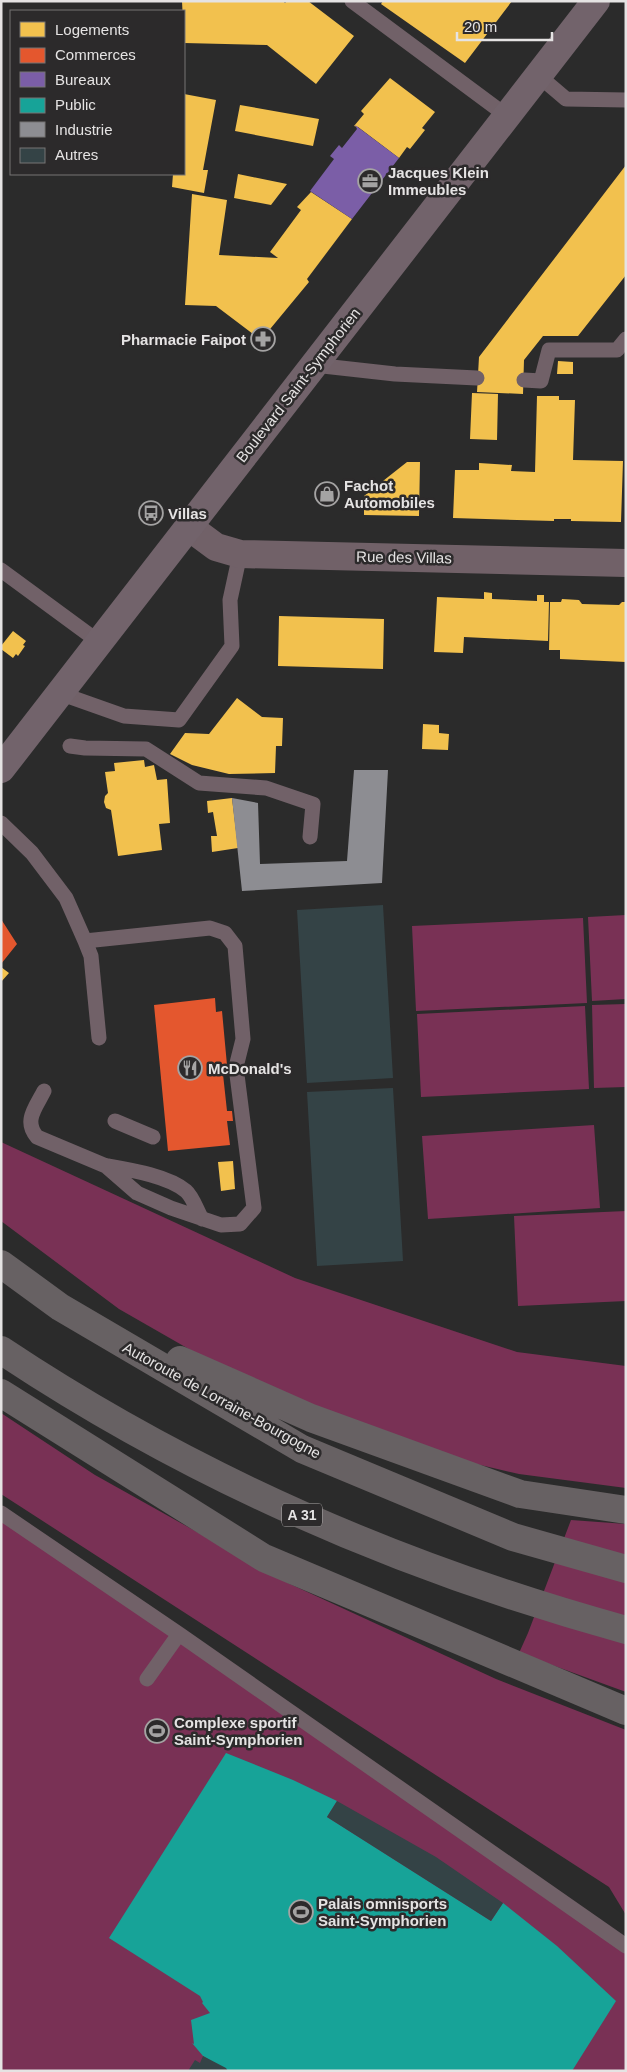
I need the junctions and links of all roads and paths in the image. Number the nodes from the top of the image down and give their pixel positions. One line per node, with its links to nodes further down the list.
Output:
1 (352, 1): 5 (lane)
2 (596, 1): 3 (main road, Boulevard Saint-Symphorien)
3 (538, 76): 4 (lane); 5 (main road, Boulevard Saint-Symphorien)
4 (626, 100)
5 (507, 116): 7 (main road, Boulevard Saint-Symphorien)
6 (626, 339): 9 (lane)
7 (314, 365): 8 (lane); 10 (main road, Boulevard Saint-Symphorien)
8 (477, 378)
9 (524, 380)
10 (189, 527): 11 (street, Rue des Villas); 14 (main road, Boulevard Saint-Symphorien)
11 (240, 554): 12 (street, Rue des Villas); 15 (lane)
12 (626, 563)
13 (1, 570): 14 (lane)
14 (99, 642): 15 (main road, Boulevard Saint-Symphorien)
15 (60, 693): 17 (main road, Boulevard Saint-Symphorien)
16 (70, 746): 19 (lane)
17 (1, 769)
18 (1, 823): 20 (lane)
19 (310, 837)
20 (85, 941): 21 (lane); 26 (lane)
21 (99, 1038)
22 (44, 1091): 25 (lane)
23 (115, 1121): 24 (lane)
24 (153, 1137)
25 (106, 1166): 26 (lane); 26 (lane)
26 (202, 1219)
27 (1, 1264): 28 (highway, Autoroute de Lorraine-Bourgogne)
28 (60, 1308): 31 (highway); 33 (highway, Autoroute de Lorraine-Bourgogne)
29 (1, 1350): 34 (highway, A 31)
30 (1, 1394): 37 (highway)
31 (626, 1510)
32 (1, 1513): 35 (lane)
33 (626, 1568)
34 (626, 1630)
35 (179, 1634): 36 (lane); 38 (lane)
36 (147, 1679)
37 (626, 1711)
38 (626, 1946)

